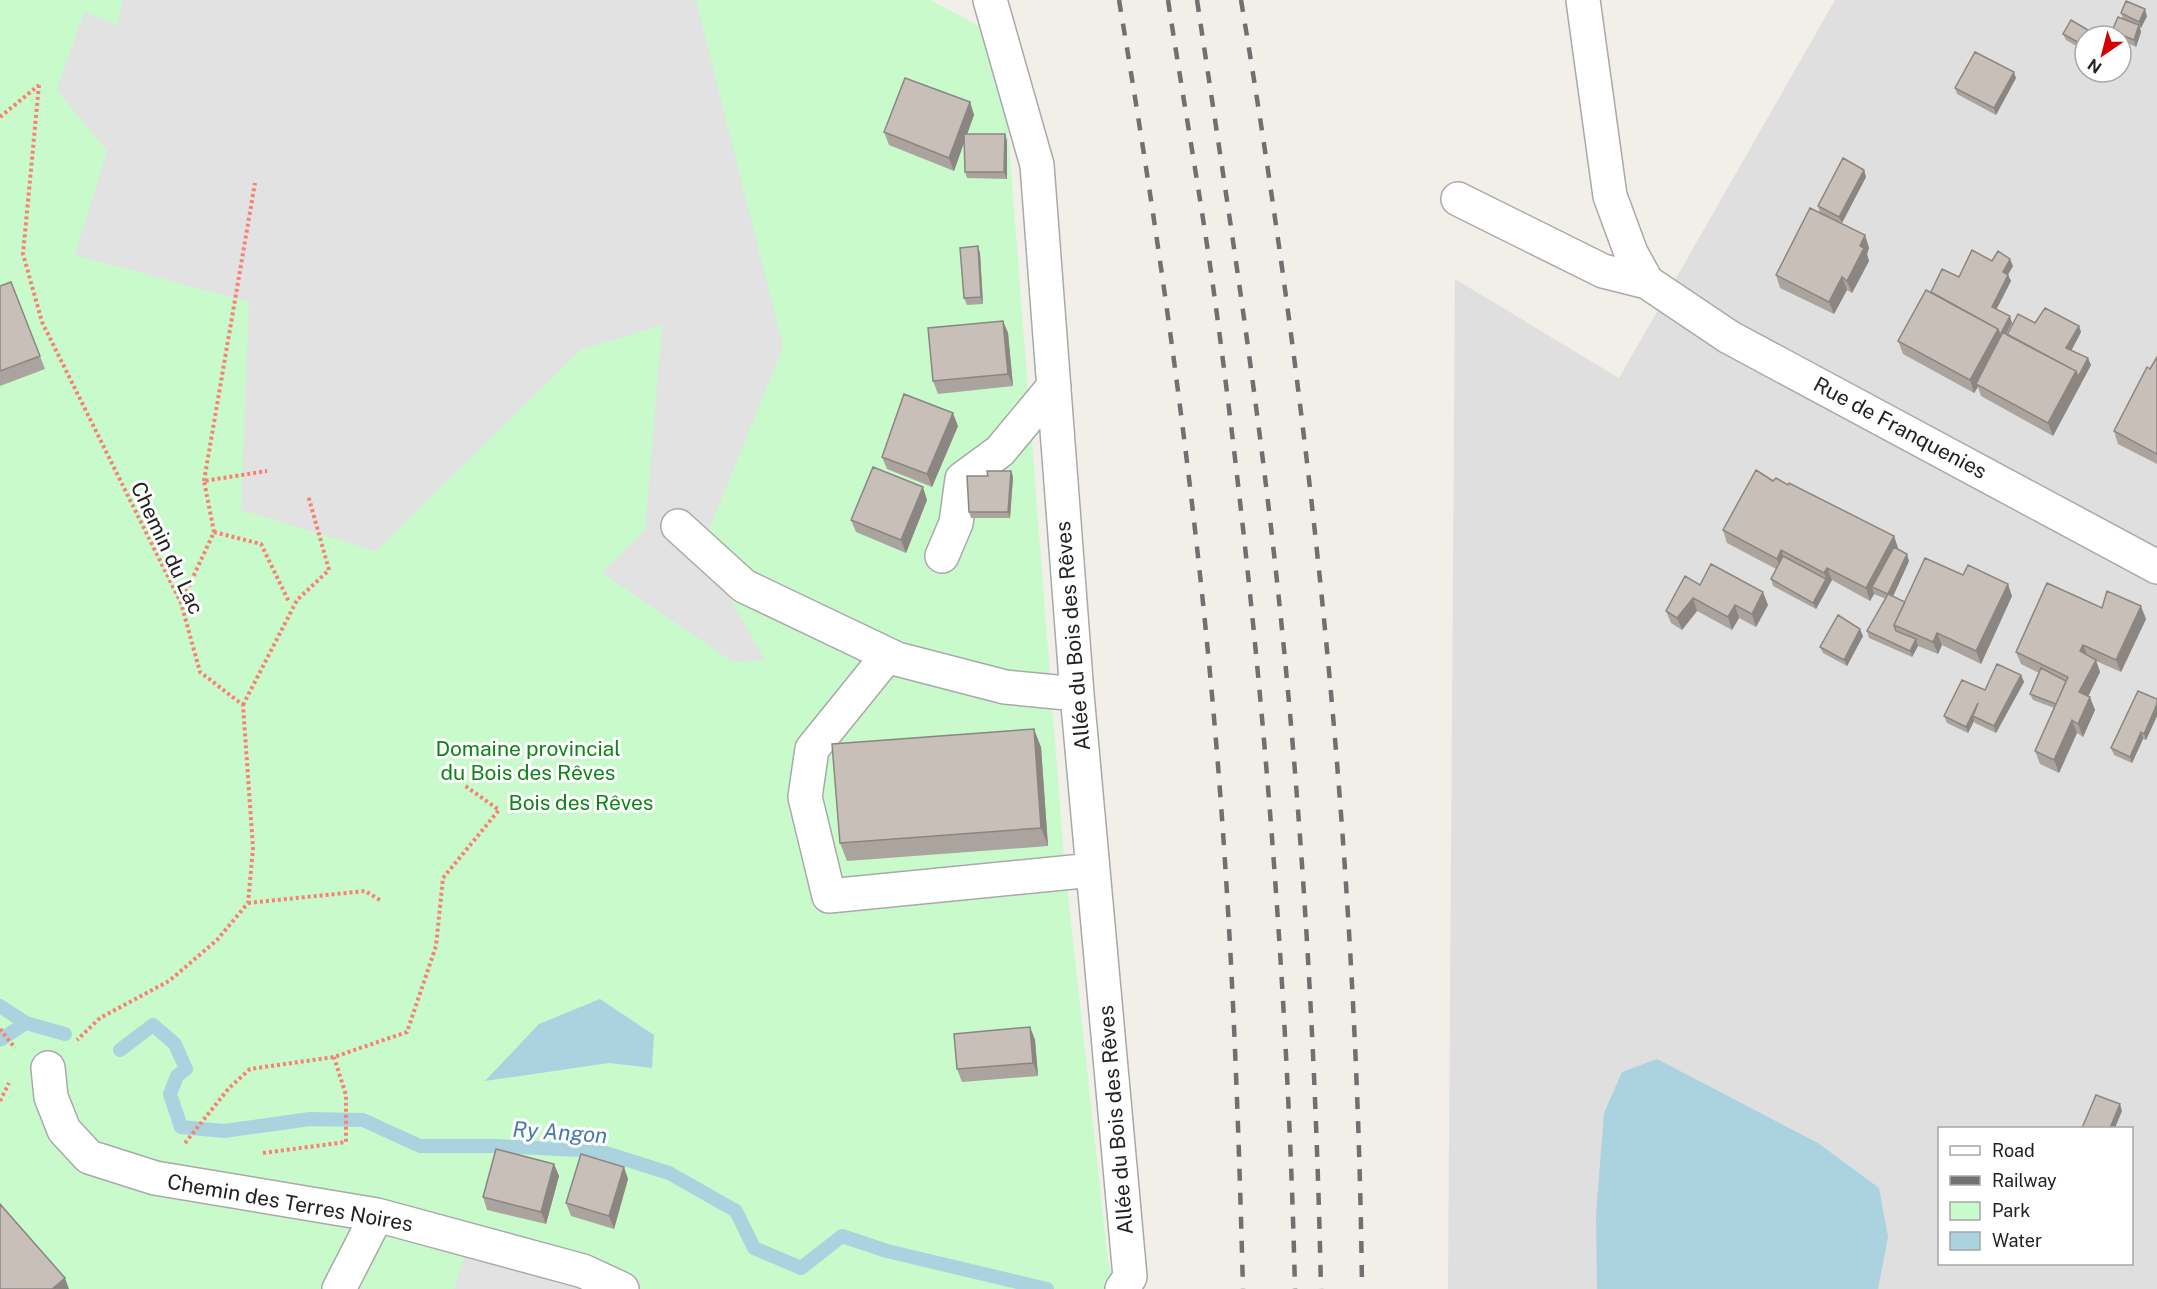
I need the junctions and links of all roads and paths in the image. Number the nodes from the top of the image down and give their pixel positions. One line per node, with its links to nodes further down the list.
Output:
1 (990, 0): 7 (street, Allée du Bois des Rêves)
2 (1583, 0): 6 (street)
3 (0, 117): 16 (path, Chemin du Lac)
4 (255, 183): 9 (path)
5 (1458, 199): 6 (street)
6 (1647, 282): 14 (street, Rue de Franquenies)
7 (1054, 386): 13 (street); 18 (street, Allée du Bois des Rêves)
8 (267, 471): 9 (path)
9 (204, 481): 12 (path)
10 (308, 495): 19 (path)
11 (678, 526): 17 (street)
12 (214, 532): 15 (path); 16 (path)
13 (942, 556)
14 (2157, 567)
15 (289, 602)
16 (181, 603): 19 (path, Chemin du Lac)
17 (888, 655): 18 (street); 21 (street)
18 (1077, 694): 21 (street, Allée du Bois des Rêves)
19 (243, 705): 23 (path)
20 (464, 785): 25 (path)
21 (1093, 870): 30 (street, Allée du Bois des Rêves)
22 (380, 900): 23 (path)
23 (248, 903): 26 (path)
24 (0, 1029): 26 (path)
25 (334, 1058): 27 (path); 28 (path)
26 (35, 1062): 29 (street, Chemin des Terres Noires)
27 (188, 1138)
28 (255, 1154)
29 (377, 1215): 31 (street); 32 (street, Chemin des Terres Noires)
30 (1126, 1283)
31 (339, 1289)
32 (622, 1289)

